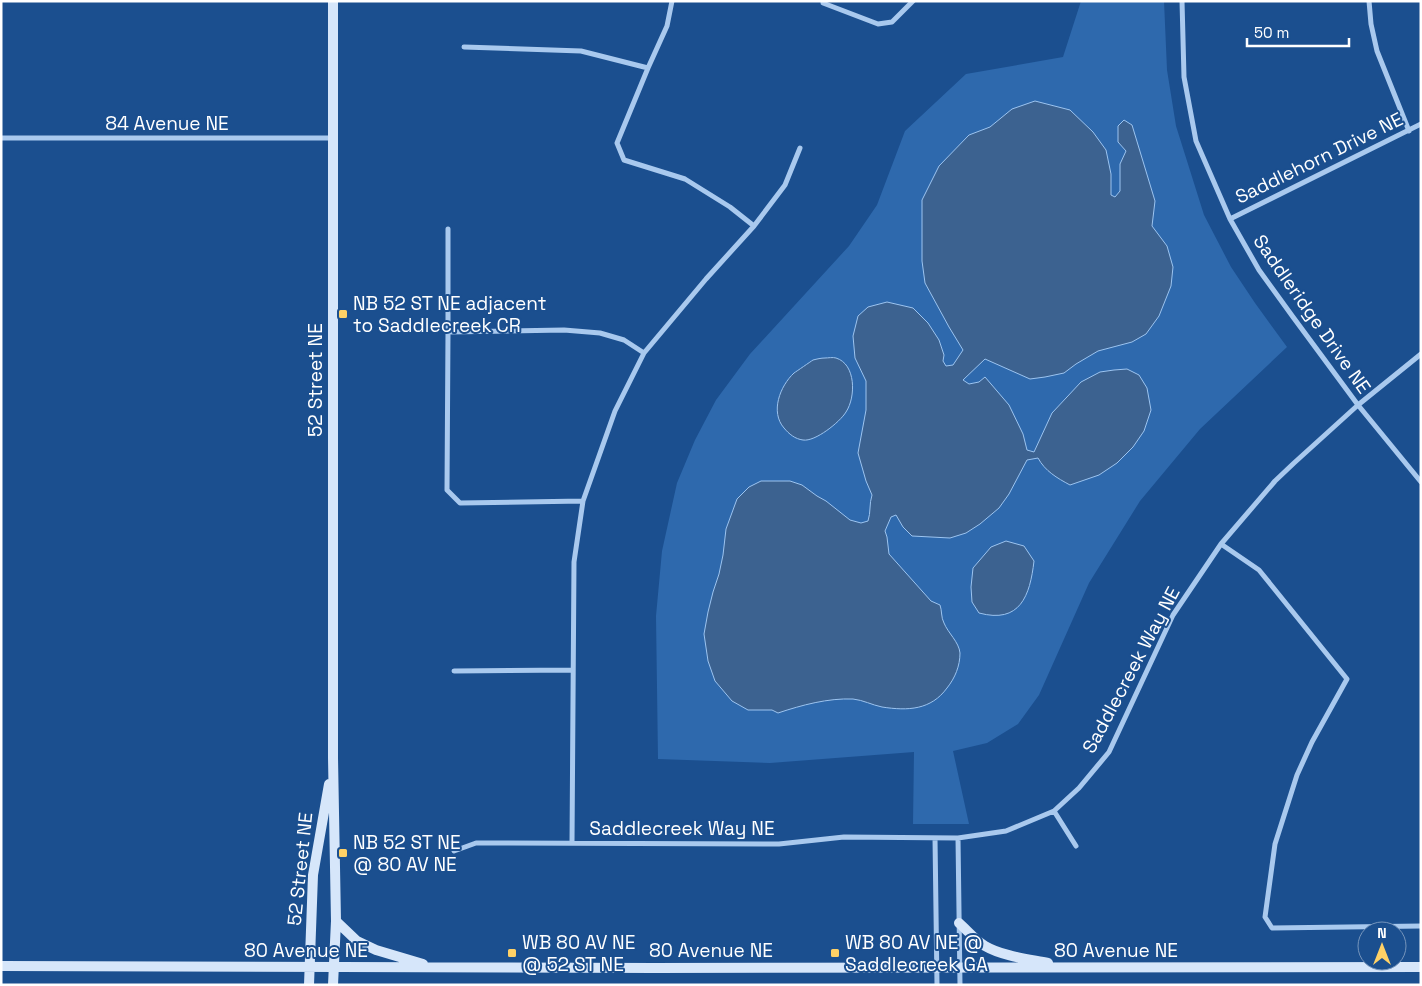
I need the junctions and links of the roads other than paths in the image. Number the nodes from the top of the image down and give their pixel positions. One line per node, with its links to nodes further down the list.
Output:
1 (333, 1): 12 (main road, 52 Street NE)
2 (672, 1): 8 (street)
3 (823, 1): 4 (street)
4 (913, 1)
5 (1182, 1): 14 (street, Saddleridge Drive NE)
6 (1369, 1): 10 (street)
7 (464, 47): 8 (street)
8 (648, 68): 15 (street)
9 (1421, 124): 10 (street, Saddlehorn Drive NE)
10 (1409, 130): 14 (street, Saddlehorn Drive NE)
11 (1, 138): 12 (street, 84 Avenue NE)
12 (333, 138): 26 (main road, 52 Street NE)
13 (800, 148): 15 (street, Saddlecreek Way NE)
14 (1230, 219): 20 (street, Saddleridge Drive NE)
15 (754, 226): 18 (street, Saddlecreek Way NE)
16 (448, 229): 17 (street)
17 (448, 332): 18 (street); 22 (street)
18 (644, 353): 22 (street, Saddlecreek Way NE)
19 (1421, 354): 20 (street, Saddlecreek Way NE)
20 (1358, 405): 21 (street, Saddleridge Drive NE); 23 (street, Saddlecreek Way NE)
21 (1421, 482)
22 (583, 501): 24 (street, Saddlecreek Way NE)
23 (1221, 544): 27 (street, Saddlecreek Way NE); 35 (street)
24 (573, 670): 25 (street); 30 (street, Saddlecreek Way NE)
25 (454, 671)
26 (333, 758): 33 (main road, 52 Street NE); 37 (main road, 52 Street NE)
27 (1054, 811): 29 (street, Saddlecreek Way NE); 31 (street)
28 (935, 838): 29 (street, Saddlecreek Way NE); 30 (street, Saddlecreek Way NE); 41 (street)
29 (958, 838): 34 (street)
30 (572, 843): 32 (street)
31 (1076, 846)
32 (454, 852)
33 (336, 921): 38 (main road, 52 Street NE); 40 (main road)
34 (959, 922): 42 (street); 43 (main road)
35 (1421, 926)
36 (1, 966): 37 (main road, 80 Avenue NE)
37 (309, 967): 38 (main road, 80 Avenue NE); 44 (main road, 52 Street NE)
38 (334, 967): 40 (main road, 80 Avenue NE); 45 (main road, 52 Street NE)
39 (1421, 967): 43 (main road, 80 Avenue NE)
40 (434, 968): 41 (main road, 80 Avenue NE)
41 (936, 968): 42 (main road, 80 Avenue NE); 46 (street)
42 (959, 968): 43 (main road, 80 Avenue NE); 47 (street)
43 (1071, 968)
44 (309, 985)
45 (333, 985)
46 (937, 985)
47 (960, 985)

